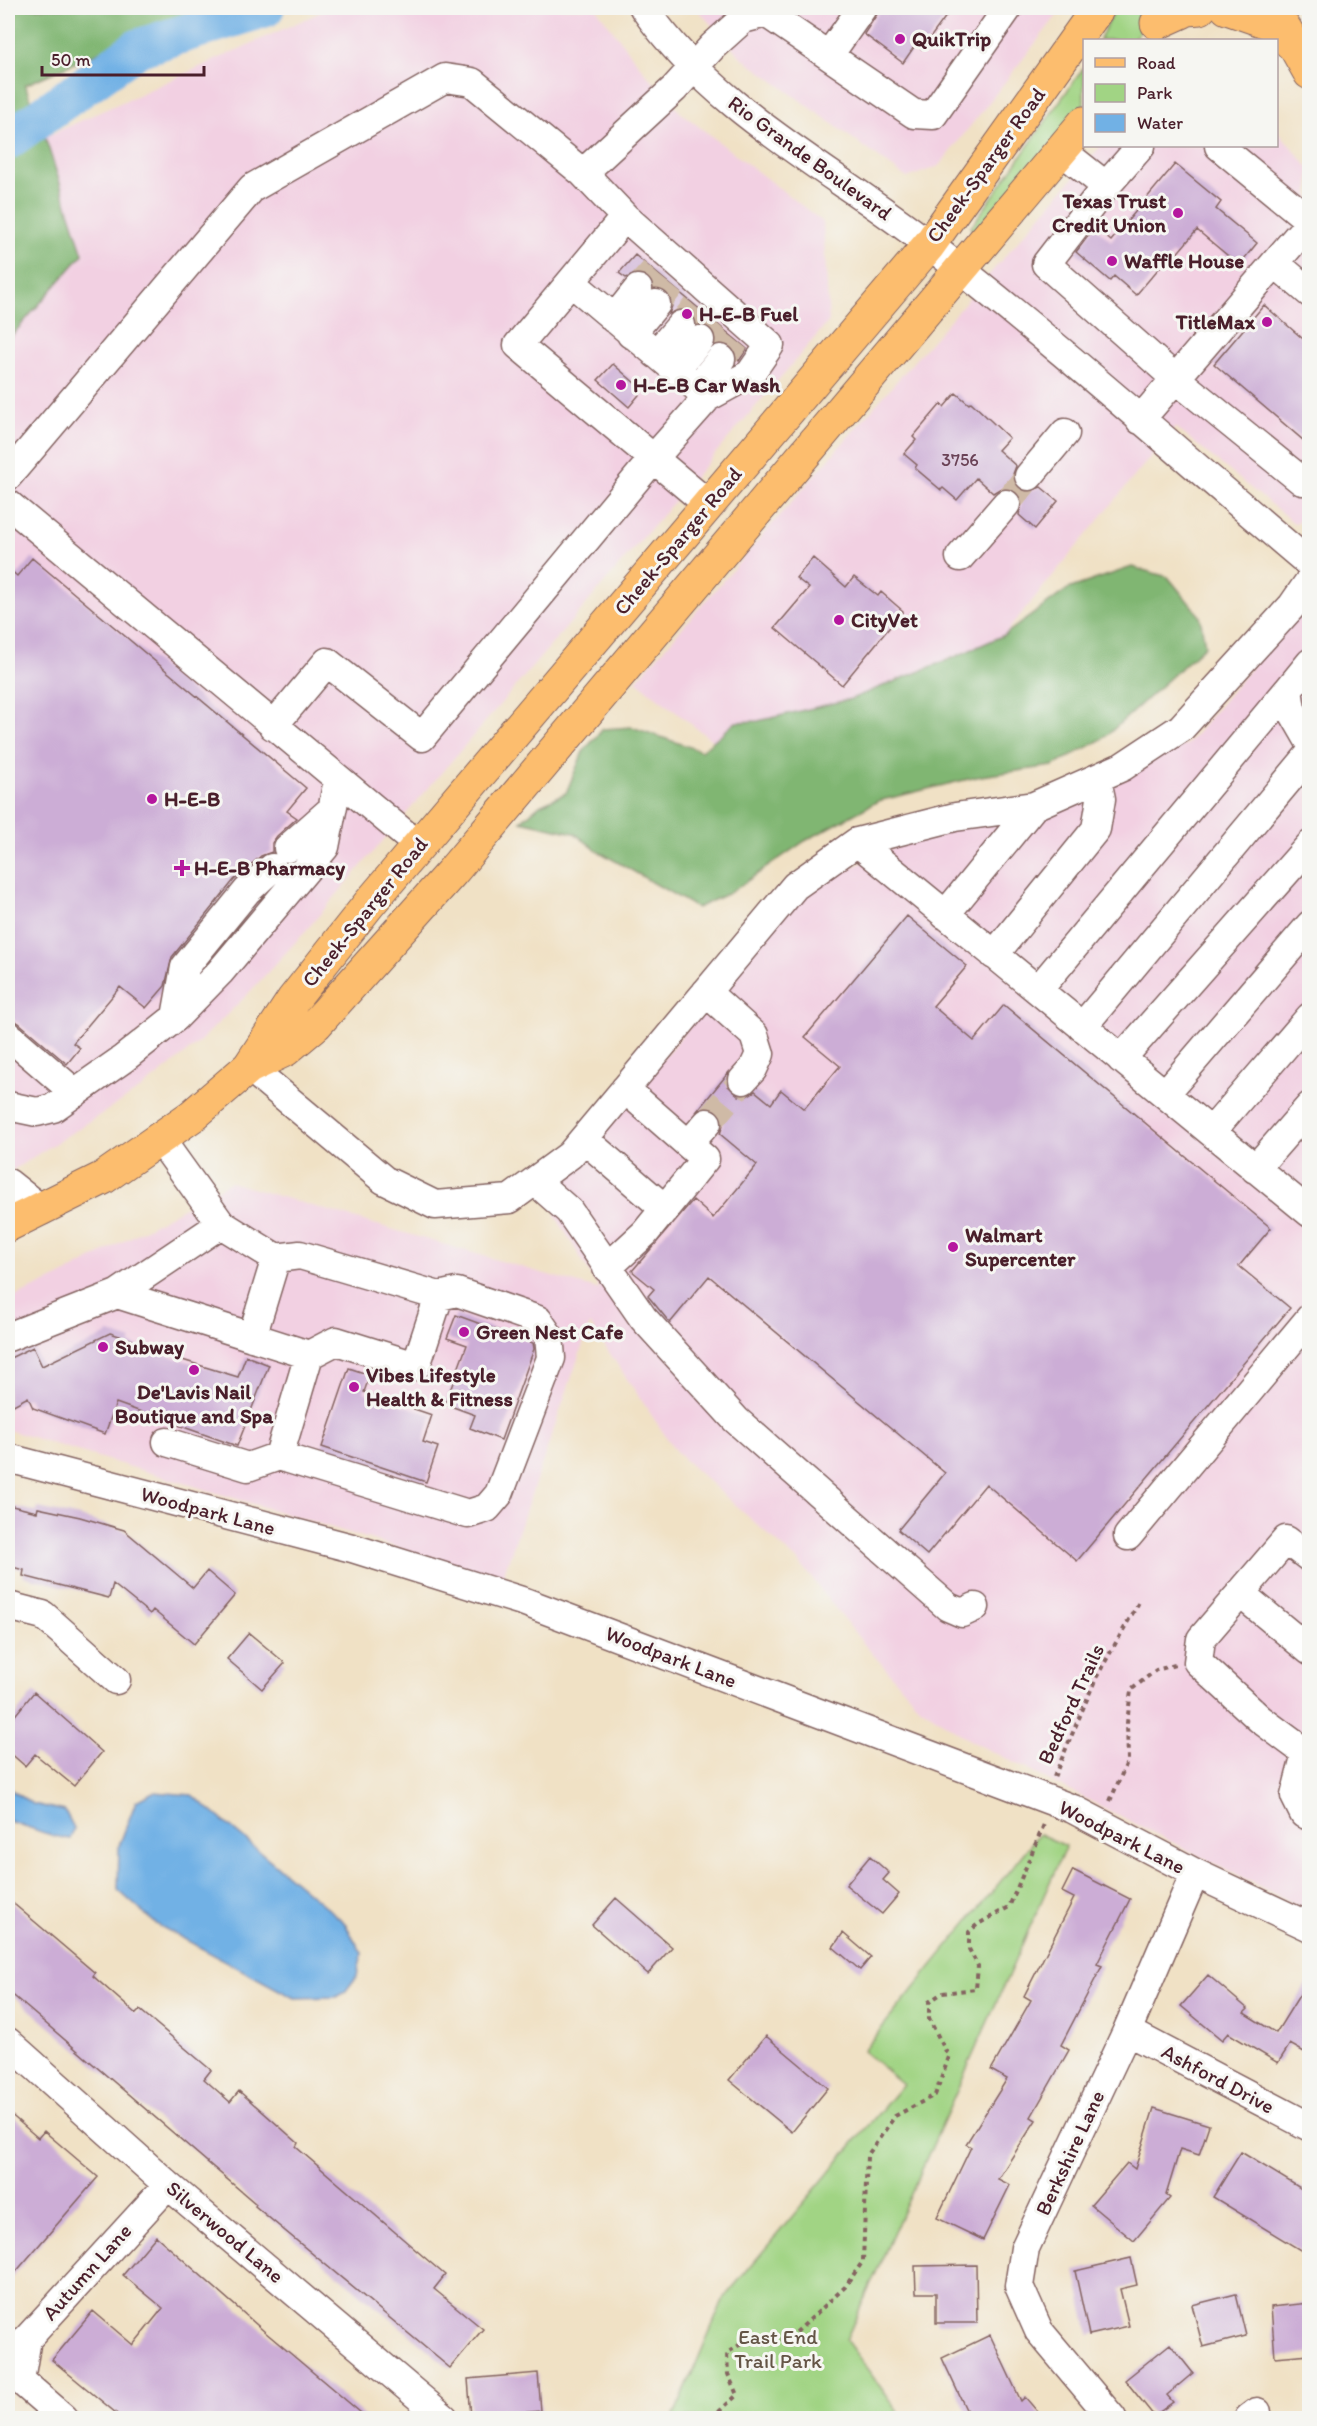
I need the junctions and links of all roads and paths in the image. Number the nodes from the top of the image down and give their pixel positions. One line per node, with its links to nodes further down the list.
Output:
1 (644, 8): 10 (street, Rio Grande Boulevard)
2 (862, 8): 9 (street)
3 (1008, 8): 9 (street)
4 (1098, 8): 19 (main road, Cheek-Sparger Road)
5 (1200, 8): 7 (main road)
6 (1227, 8): 8 (main road)
7 (1156, 24)
8 (1288, 31)
9 (829, 55): 10 (street)
10 (693, 68): 15 (street); 19 (street, Rio Grande Boulevard)
11 (1083, 124): 14 (main road, Cheek-Sparger Road)
12 (1140, 147): 16 (street)
13 (1220, 147): 18 (street)
14 (1062, 152): 16 (street); 21 (main road, Cheek-Sparger Road)
15 (583, 173): 17 (street); 34 (street)
16 (1106, 186): 29 (street)
17 (625, 217): 22 (street); 23 (street)
18 (1310, 221): 20 (street)
19 (930, 245): 21 (street, Rio Grande Boulevard); 39 (main road, Cheek-Sparger Road)
20 (1275, 263): 24 (street); 29 (street)
21 (962, 271): 31 (street, Rio Grande Boulevard); 45 (main road, Cheek-Sparger Road)
22 (662, 279): 25 (street); 26 (street)
23 (571, 282): 26 (street); 33 (street)
24 (1310, 293)
25 (705, 315): 27 (street); 28 (street)
26 (623, 326): 28 (street)
27 (736, 342): 30 (street); 30 (street)
28 (666, 362): 30 (street)
29 (1176, 379): 31 (street); 36 (street)
30 (702, 393): 33 (street)
31 (1140, 420): 41 (street, Rio Grande Boulevard)
32 (1065, 433): 35 (street)
33 (653, 459): 39 (street); 47 (street)
34 (8, 476)
35 (1029, 476)
36 (1306, 481)
37 (8, 504): 47 (street)
38 (1006, 504): 40 (street)
39 (709, 505): 43 (main road, Cheek-Sparger Road)
40 (960, 557)
41 (1310, 564)
42 (1310, 580): 51 (street)
43 (578, 660): 45 (main road); 56 (main road, Cheek-Sparger Road)
44 (1310, 663): 46 (street)
45 (610, 686): 57 (main road, Cheek-Sparger Road)
46 (1288, 690): 48 (street); 61 (street)
47 (273, 726): 50 (street)
48 (1310, 742)
49 (1310, 754): 65 (street)
50 (338, 780): 53 (street); 56 (street)
51 (1097, 780): 52 (street); 60 (street)
52 (1035, 806): 54 (street); 58 (street)
53 (331, 810): 63 (street); 63 (street)
54 (857, 842): 58 (street); 62 (street)
55 (1310, 845): 67 (street)
56 (419, 846): 57 (main road); 68 (main road, Cheek-Sparger Road)
57 (452, 872): 68 (main road, Cheek-Sparger Road)
58 (945, 915): 60 (street)
59 (1310, 925): 72 (street)
60 (994, 955): 61 (street)
61 (1038, 990): 65 (street)
62 (706, 993): 69 (street); 70 (street)
63 (176, 1017): 71 (street)
64 (1310, 1017): 75 (street)
65 (1082, 1027): 67 (street)
66 (8, 1035): 71 (street)
67 (1121, 1059): 72 (street)
68 (249, 1067): 76 (main road, Cheek-Sparger Road); 79 (street)
69 (743, 1080)
70 (625, 1089): 77 (street); 82 (street)
71 (75, 1093): 73 (street)
72 (1165, 1095): 75 (street)
73 (8, 1106)
74 (1310, 1106): 78 (street)
75 (1210, 1132): 78 (street)
76 (160, 1139): 83 (main road, Cheek-Sparger Road); 84 (street)
77 (584, 1139): 79 (street); 82 (street)
78 (1255, 1169): 81 (street)
79 (535, 1181): 87 (street)
80 (8, 1183): 83 (street)
81 (1306, 1204)
82 (665, 1209): 87 (street)
83 (42, 1210): 85 (main road, Cheek-Sparger Road)
84 (221, 1224): 86 (street); 88 (street)
85 (8, 1225)
86 (276, 1258): 89 (street); 92 (street)
87 (607, 1268): 102 (street)
88 (117, 1294): 91 (street); 92 (street)
89 (439, 1296): 93 (street); 95 (street)
90 (1310, 1318): 97 (street)
91 (8, 1337)
92 (252, 1337): 93 (street)
93 (309, 1355): 95 (street)
94 (167, 1442): 95 (street)
95 (279, 1456)
96 (8, 1458): 108 (street, Woodpark Lane)
97 (1128, 1536)
98 (1310, 1558): 99 (street)
99 (1240, 1593): 103 (street); 104 (street)
100 (1139, 1602): 108 (path, Bedford Trails)
101 (8, 1606): 105 (street)
102 (975, 1607)
103 (1310, 1651)
104 (1198, 1662): 106 (street); 109 (path)
105 (116, 1680)
106 (1308, 1754): 107 (street)
107 (1310, 1816)
108 (1049, 1818): 109 (street, Woodpark Lane); 118 (path, Bedford Trails)
109 (1098, 1822): 110 (street, Woodpark Lane)
110 (1195, 1873): 111 (street, Woodpark Lane); 112 (street, Berkshire Lane)
111 (1310, 1927)
112 (1127, 2031): 114 (street, Ashford Drive); 119 (street, Berkshire Lane)
113 (8, 2042): 115 (street, Silverwood Lane)
114 (1310, 2127)
115 (168, 2185): 116 (street, Autumn Lane); 117 (street, Silverwood Lane)
116 (64, 2418)
117 (444, 2418)
118 (712, 2418)
119 (1112, 2418)

